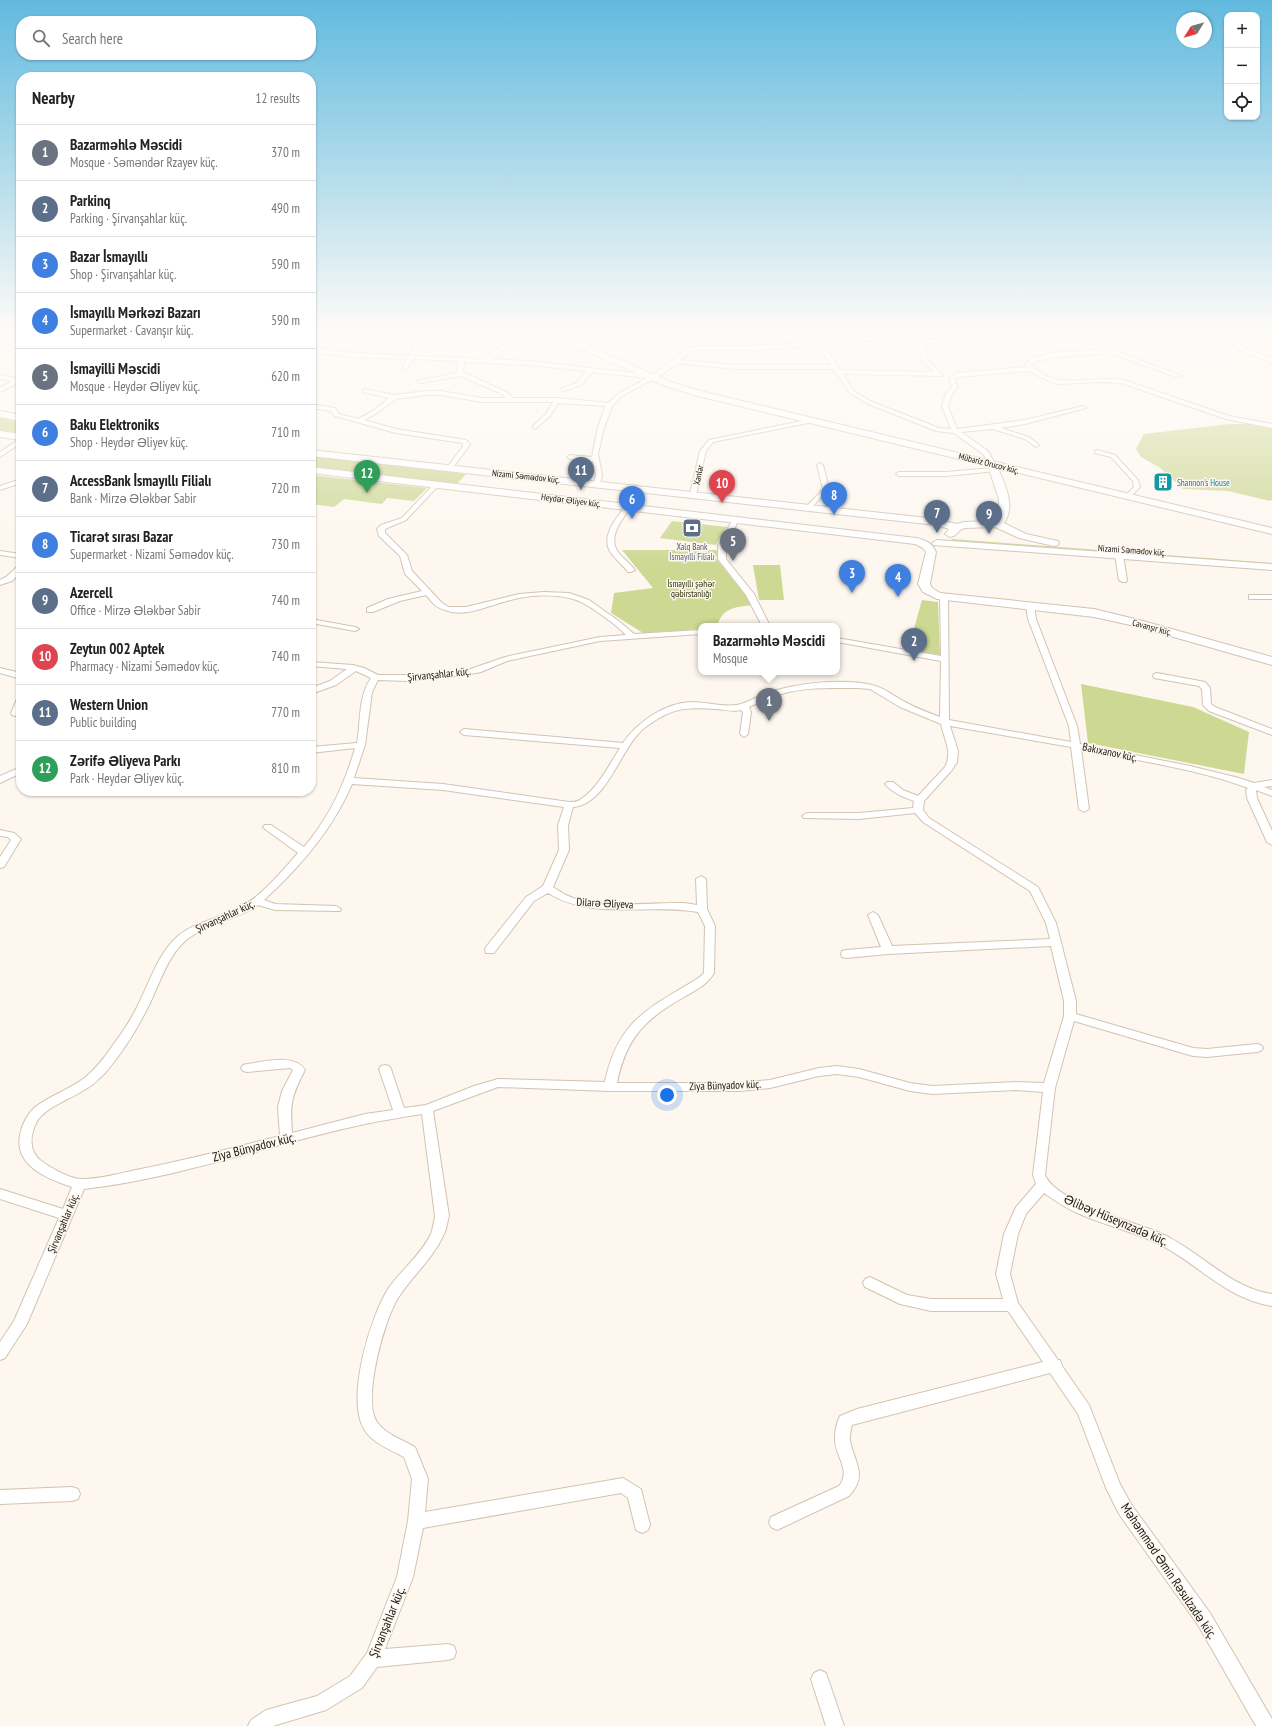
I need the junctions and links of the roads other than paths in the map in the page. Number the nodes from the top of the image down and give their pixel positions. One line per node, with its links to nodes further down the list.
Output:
1 (333, 409): 13 (street)
2 (379, 409): 13 (street)
3 (552, 409): 15 (street)
4 (608, 409): 26 (street)
5 (763, 409): 12 (street, Mübariz Orucov küç.)
6 (884, 409): 17 (street)
7 (946, 409): 17 (street)
8 (1081, 409): 16 (street)
9 (1201, 409): 14 (street)
10 (0, 414): 11 (street)
11 (16, 417)
12 (811, 420): 28 (street, Mübariz Orucov küç.); 36 (street, Xanlar)
13 (358, 422): 29 (street)
14 (1272, 426)
15 (535, 427)
16 (993, 427): 17 (street); 21 (street)
17 (956, 431): 28 (street)
18 (0, 434): 19 (street)
19 (16, 437)
20 (16, 442): 24 (street)
21 (1036, 445)
22 (1097, 452): 37 (street)
23 (316, 454): 29 (street, Nizami Səmədov küç.)
24 (0, 455)
25 (570, 457): 26 (street)
26 (595, 459): 33 (street)
27 (820, 465): 39 (street)
28 (993, 467): 31 (street); 37 (street, Mübariz Orucov küç.); 41 (street)
29 (449, 469): 33 (street, Nizami Səmədov küç.)
30 (316, 471): 34 (street, Heydər Əliyev küç.)
31 (899, 474)
32 (16, 483): 35 (street)
33 (597, 484): 36 (street, Nizami Səmədov küç.)
34 (436, 485): 38 (street, Heydər Əliyev küç.); 55 (street)
35 (0, 488)
36 (693, 494): 39 (street, Nizami Səmədov küç.)
37 (1127, 497): 42 (street, Mübariz Orucov küç.)
38 (628, 507): 40 (street, Heydər Əliyev küç.); 51 (street)
39 (809, 507): 43 (street, Nizami Səmədov küç.)
40 (736, 519): 45 (street, Heydər Əliyev küç.); 62 (street)
41 (996, 523): 43 (street); 44 (street, Nizami Səmədov küç.)
42 (1272, 531)
43 (952, 532): 44 (street); 45 (street)
44 (1023, 536): 49 (street, Nizami Səmədov küç.)
45 (932, 544): 48 (street, Heydər Əliyev küç.); 56 (street, Cavanşır küç.)
46 (0, 552): 47 (street)
47 (16, 555)
48 (1119, 555): 50 (street, Heydər Əliyev küç.); 53 (street)
49 (1272, 561)
50 (1272, 567)
51 (631, 570)
52 (16, 573): 54 (street)
53 (1123, 580)
54 (0, 583)
55 (427, 593): 60 (street); 65 (street)
56 (944, 597): 59 (street, Cavanşır küç.); 67 (street)
57 (1252, 597): 58 (street)
58 (1272, 597)
59 (1030, 605): 68 (street, Cavanşır küç.); 82 (street)
60 (370, 610)
61 (316, 622): 63 (street)
62 (764, 623)
63 (355, 629)
64 (698, 632): 65 (street, Şirvanşahlar küç.)
65 (631, 636): 74 (street, Şirvanşahlar küç.)
66 (840, 641): 67 (street)
67 (945, 659): 77 (street)
68 (1272, 661)
69 (316, 664): 70 (street)
70 (354, 668): 74 (street); 75 (street)
71 (0, 670): 72 (street)
72 (16, 675)
73 (1157, 676): 79 (street)
74 (376, 677): 81 (street, Şirvanşahlar küç.)
75 (316, 689)
76 (744, 706): 77 (street, Bakıxanov küç.); 80 (street); 83 (street, Bakıxanov küç.)
77 (945, 722): 82 (street, Bakıxanov küç.); 93 (street)
78 (464, 732): 83 (street)
79 (1272, 732)
80 (744, 734)
81 (361, 745): 84 (street); 87 (street, Şirvanşahlar küç.)
82 (1076, 745): 90 (street, Bakıxanov küç.); 94 (street)
83 (625, 746): 92 (street, Bakıxanov küç.)
84 (316, 750)
85 (16, 772): 86 (street)
86 (0, 780)
87 (350, 781): 92 (street); 99 (street, Şirvanşahlar küç.)
88 (1272, 783): 90 (street, Bakıxanov küç.)
89 (890, 784): 93 (street)
90 (1254, 786): 91 (street); 98 (street)
91 (1272, 793)
92 (569, 805): 102 (street)
93 (919, 805): 95 (street); 107 (street)
94 (1084, 809)
95 (807, 816)
96 (268, 827): 99 (street)
97 (0, 833): 100 (street)
98 (1272, 842)
99 (304, 852): 103 (street, Şirvanşahlar küç.)
100 (0, 865)
101 (701, 879): 105 (street)
102 (548, 888): 105 (street, Dilarə Əliyeva); 108 (street)
103 (258, 901): 104 (street); 120 (street, Şirvanşahlar küç.)
104 (336, 909)
105 (702, 909): 115 (street)
106 (873, 915): 109 (street)
107 (1056, 942): 109 (street); 111 (street)
108 (490, 950)
109 (888, 950): 110 (street)
110 (846, 954)
111 (1070, 1016): 112 (street); 116 (street)
112 (1257, 1048)
113 (247, 1068): 119 (street)
114 (385, 1069): 118 (street)
115 (610, 1087): 116 (street, Ziya Bünyadov küç.); 117 (street, Ziya Bünyadov küç.)
116 (1049, 1088): 121 (street)
117 (427, 1109): 118 (street, Ziya Bünyadov küç.); 131 (street)
118 (400, 1113): 119 (street, Ziya Bünyadov küç.)
119 (286, 1139): 120 (street, Ziya Bünyadov küç.)
120 (80, 1184): 123 (street, Şirvanşahlar küç.)
121 (1044, 1185): 125 (street, Əlibəy Hüseynzadə küç.); 126 (street, Məhəmməd Əmin Rəsulzadə küç.)
122 (0, 1194): 123 (street)
123 (66, 1215): 127 (street, Şirvanşahlar küç.)
124 (870, 1283): 126 (street)
125 (1272, 1300)
126 (1012, 1305): 128 (street, Məhəmməd Əmin Rəsulzadə küç.)
127 (0, 1354)
128 (1055, 1365): 132 (street); 139 (street, Məhəmməd Əmin Rəsulzadə küç.)
129 (72, 1494): 130 (street)
130 (0, 1497)
131 (416, 1521): 133 (street); 135 (street, Şirvanşahlar küç.)
132 (777, 1522)
133 (642, 1525)
134 (448, 1652): 135 (street)
135 (374, 1659): 137 (street, Şirvanşahlar küç.)
136 (820, 1679): 138 (street)
137 (257, 1726)
138 (835, 1726)
139 (1266, 1726)

